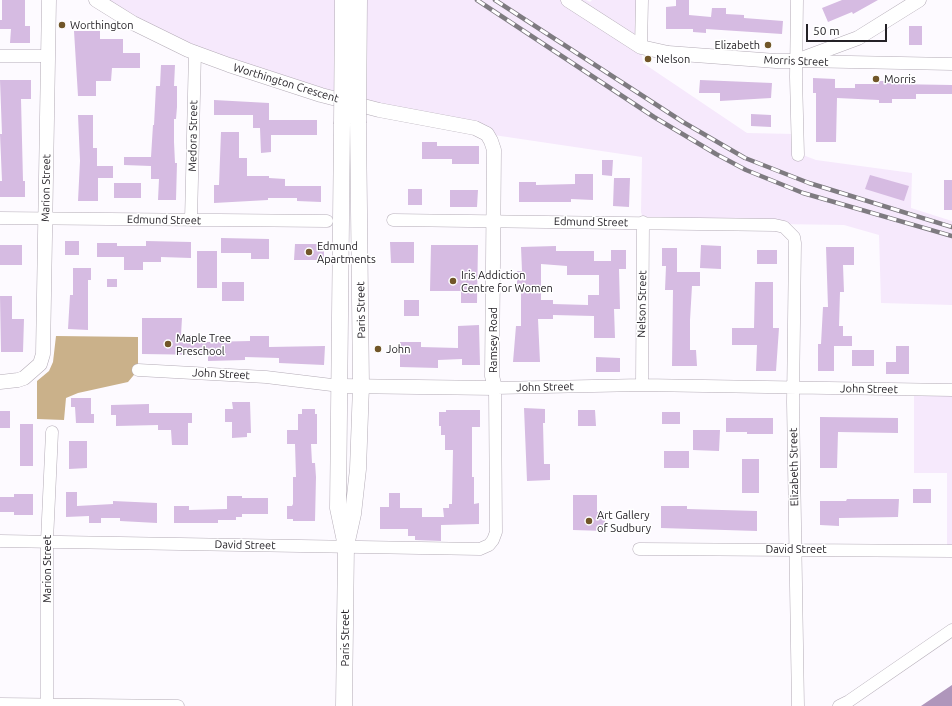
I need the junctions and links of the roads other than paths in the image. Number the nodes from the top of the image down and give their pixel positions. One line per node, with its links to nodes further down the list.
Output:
1 (49, 0): 12 (street, Marion Street)
2 (96, 0): 10 (street, Worthington Crescent)
3 (343, 0): 28 (main road, Paris Street, bridge)
4 (359, 0): 29 (main road, Paris Street, bridge)
5 (568, 0): 9 (street)
6 (642, 0): 9 (street)
7 (797, 0): 13 (street)
8 (919, 0): 13 (street)
9 (641, 47): 13 (street, Morris Street)
10 (195, 52): 15 (street, Worthington Crescent); 19 (street, Medora Street)
11 (0, 56): 12 (street)
12 (48, 56): 18 (street, Marion Street)
13 (796, 61): 14 (street, Morris Street); 16 (street)
14 (952, 64)
15 (487, 134): 21 (street, Ramsey Road)
16 (798, 155)
17 (0, 218): 18 (street, Edmund Street)
18 (46, 218): 19 (street, Edmund Street); 26 (street, Marion Street)
19 (191, 220): 22 (street, Edmund Street)
20 (393, 220): 21 (street, Edmund Street)
21 (494, 220): 23 (street, Edmund Street); 31 (street, Ramsey Road)
22 (327, 221)
23 (643, 222): 24 (street, Edmund Street); 27 (street, Nelson Street)
24 (788, 231): 30 (street, Elizabeth Street)
25 (138, 370): 28 (street, John Street)
26 (0, 382)
27 (642, 385): 30 (street, John Street); 31 (street, John Street)
28 (340, 386): 29 (street, John Street); 37 (main road, Paris Street)
29 (361, 386): 31 (street, John Street); 37 (main road, Paris Street)
30 (793, 387): 32 (street, John Street); 39 (street, Elizabeth Street)
31 (495, 388): 36 (street, Ramsey Road)
32 (952, 390)
33 (52, 432): 35 (street, Marion Street)
34 (0, 541): 35 (street, David Street)
35 (47, 541): 37 (street, David Street); 43 (street, Marion Street)
36 (489, 545): 37 (street, David Street)
37 (346, 546): 45 (main road, Paris Street)
38 (639, 549): 39 (street, David Street)
39 (795, 549): 40 (street, David Street); 46 (street, Elizabeth Street)
40 (952, 551)
41 (952, 630): 47 (street)
42 (0, 704): 43 (street)
43 (47, 705): 44 (street)
44 (178, 706)
45 (344, 706)
46 (798, 706)
47 (839, 706)

